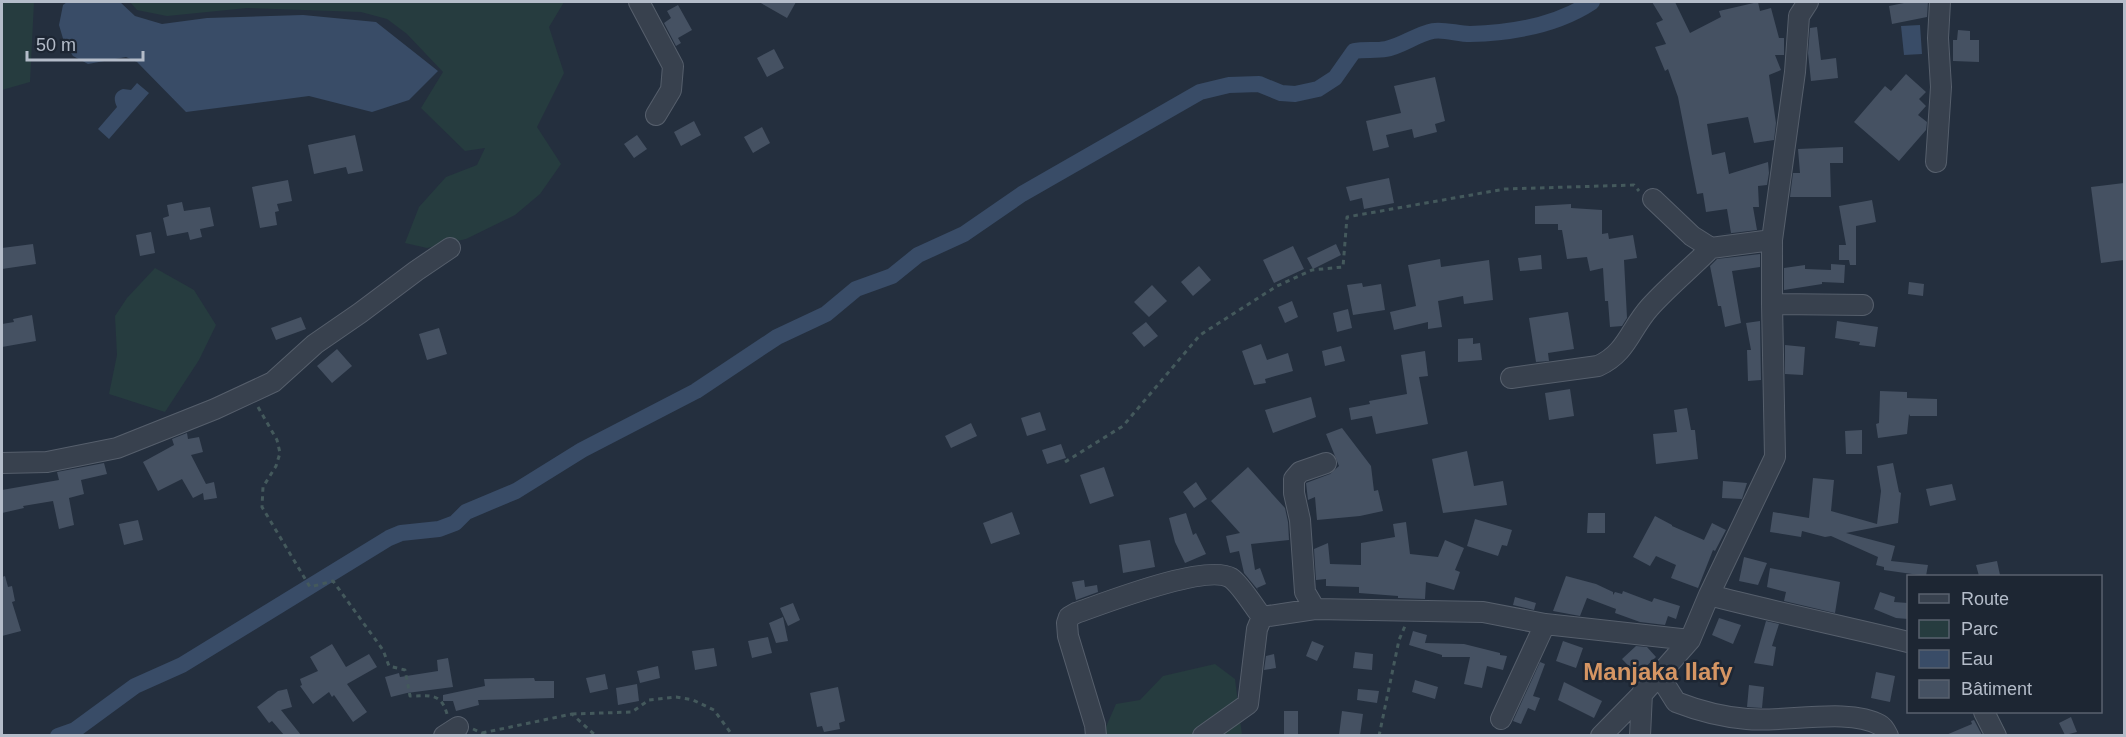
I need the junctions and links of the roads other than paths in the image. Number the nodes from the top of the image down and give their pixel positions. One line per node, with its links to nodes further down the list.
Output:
1 (639, 2): 4 (street)
2 (1808, 2): 7 (street)
3 (1940, 2): 5 (street)
4 (656, 115)
5 (1936, 162)
6 (1653, 199): 9 (street)
7 (1772, 240): 9 (street); 10 (street)
8 (450, 248): 13 (street)
9 (1711, 248): 12 (street)
10 (1772, 304): 11 (street); 15 (street)
11 (1863, 305)
12 (1511, 378)
13 (2, 463)
14 (1326, 463): 16 (street)
15 (1709, 595): 19 (street); 20 (street)
16 (1315, 609): 17 (street); 18 (street)
17 (1262, 617): 25 (street); 26 (street)
18 (1545, 624): 19 (street); 24 (street)
19 (1690, 640): 21 (street)
20 (1907, 642)
21 (1659, 675): 22 (street); 29 (street)
22 (1642, 693): 27 (street); 28 (street)
23 (1985, 713): 30 (street)
24 (1501, 719)
25 (1096, 735)
26 (1203, 735)
27 (1601, 735)
28 (1640, 735)
29 (1888, 735)
30 (1996, 735)

